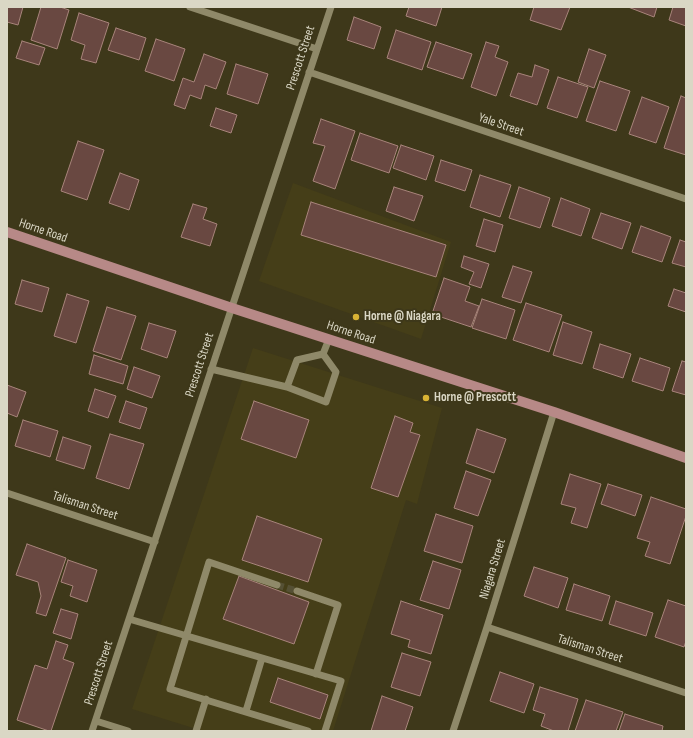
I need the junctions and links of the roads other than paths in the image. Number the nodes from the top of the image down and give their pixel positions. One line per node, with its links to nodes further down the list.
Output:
1 (190, 7): 3 (street)
2 (331, 7): 3 (street, Prescott Street)
3 (317, 49): 4 (street, Prescott Street)
4 (309, 72): 5 (street, Yale Street); 7 (street, Prescott Street)
5 (686, 199)
6 (7, 232): 7 (main road, Horne Road)
7 (232, 308): 8 (main road, Horne Road); 10 (street, Prescott Street)
8 (329, 339): 9 (street); 12 (main road, Horne Road)
9 (323, 354): 11 (street); 11 (street)
10 (211, 369): 11 (street); 15 (street, Prescott Street)
11 (287, 387)
12 (554, 412): 13 (main road, Horne Road); 19 (street, Niagara Street)
13 (686, 458)
14 (7, 493): 15 (street, Talisman Street)
15 (155, 542): 18 (street, Prescott Street)
16 (277, 585): 20 (street)
17 (297, 591): 22 (street)
18 (129, 619): 20 (street); 26 (street, Prescott Street)
19 (487, 627): 23 (street, Talisman Street); 32 (street, Niagara Street)
20 (187, 636): 21 (street); 24 (street)
21 (262, 658): 22 (street); 25 (street)
22 (316, 674): 31 (street)
23 (686, 693)
24 (206, 699): 25 (street); 29 (street)
25 (246, 711): 30 (street)
26 (96, 721): 27 (street, Prescott Street); 28 (street)
27 (92, 731)
28 (128, 731)
29 (196, 731)
30 (308, 731)
31 (325, 731)
32 (453, 731)

